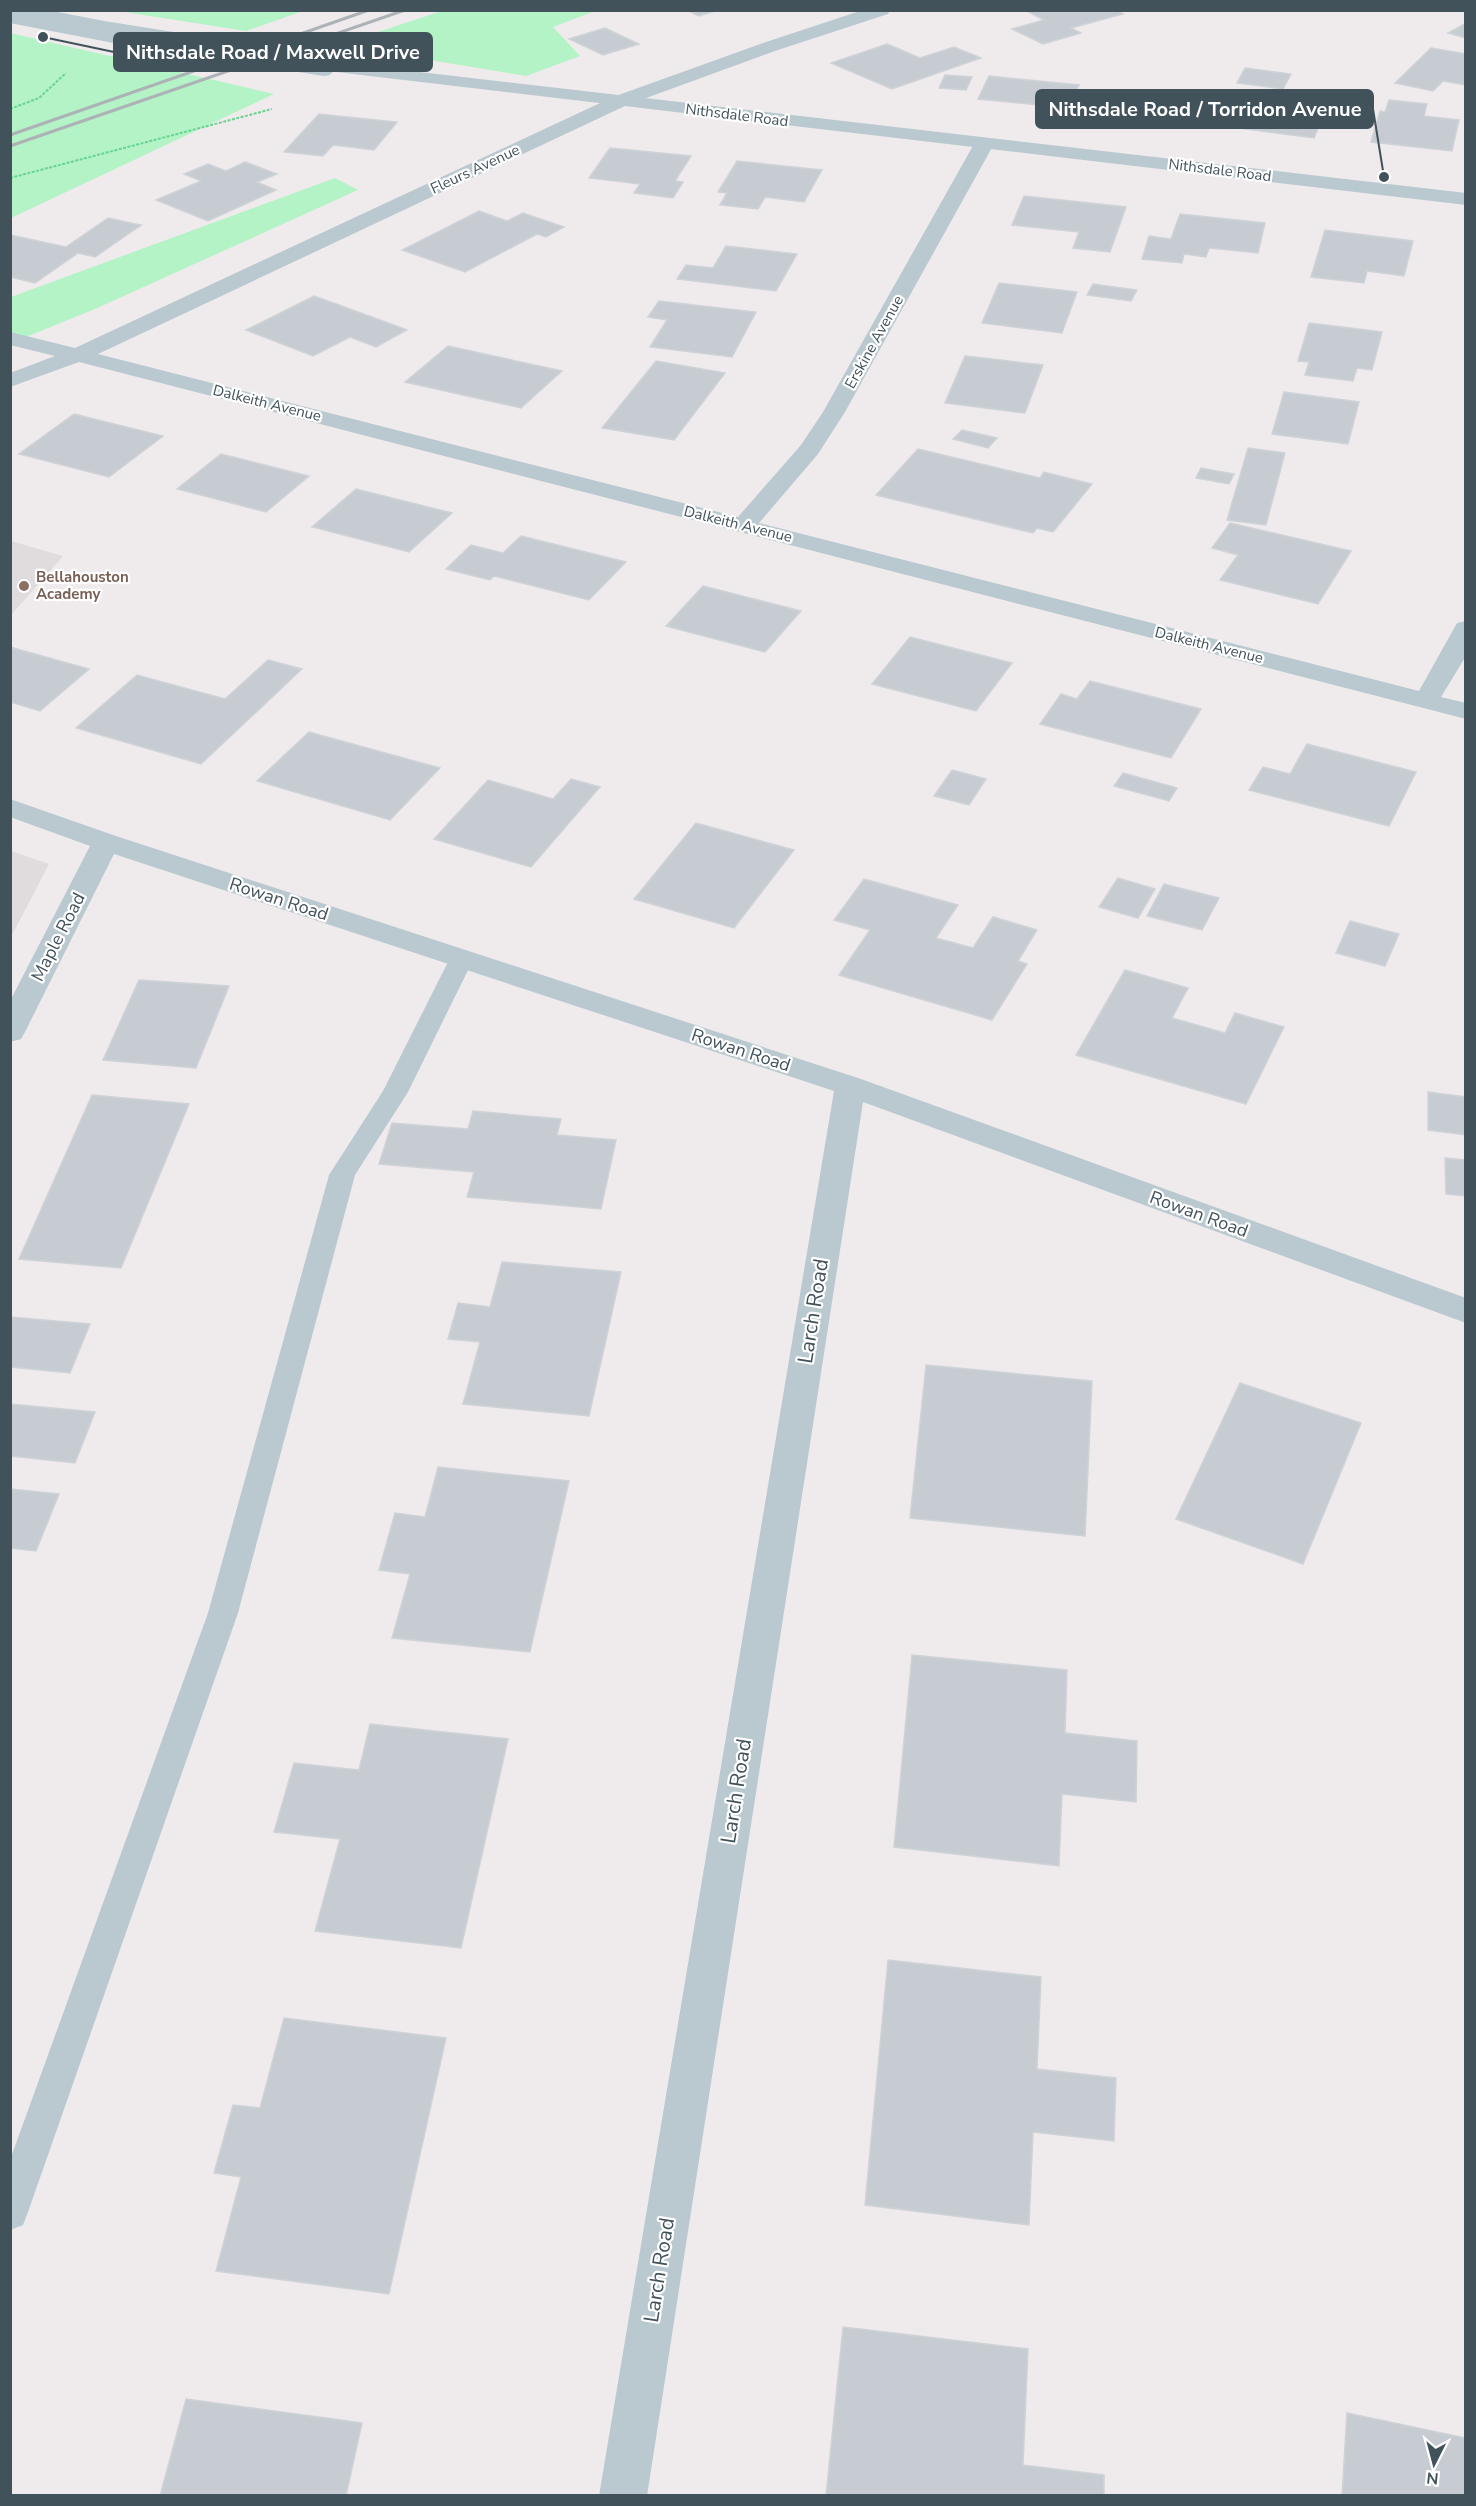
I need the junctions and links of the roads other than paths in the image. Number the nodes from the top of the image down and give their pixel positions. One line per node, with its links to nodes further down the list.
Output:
1 (882, 10): 3 (street, Fleurs Avenue)
2 (10, 13): 3 (street, Nithsdale Road, bridge)
3 (620, 101): 4 (street, Nithsdale Road); 7 (street, Fleurs Avenue)
4 (984, 144): 5 (street, Nithsdale Road); 9 (street, Erskine Avenue)
5 (1466, 199)
6 (10, 338): 7 (street, Dalkeith Avenue)
7 (78, 355): 8 (street, Fleurs Avenue); 9 (street, Dalkeith Avenue)
8 (10, 381)
9 (744, 525): 11 (street, Dalkeith Avenue)
10 (1466, 628): 11 (street)
11 (1426, 701): 12 (street, Dalkeith Avenue)
12 (1466, 711)
13 (10, 807): 14 (street, Rowan Road)
14 (106, 842): 15 (street, Rowan Road); 16 (street, Maple Road)
15 (462, 958): 17 (street, Rowan Road); 19 (lane)
16 (10, 1032)
17 (850, 1086): 18 (street, Rowan Road); 20 (street, Larch Road)
18 (1466, 1311)
19 (10, 2212)
20 (623, 2496)

